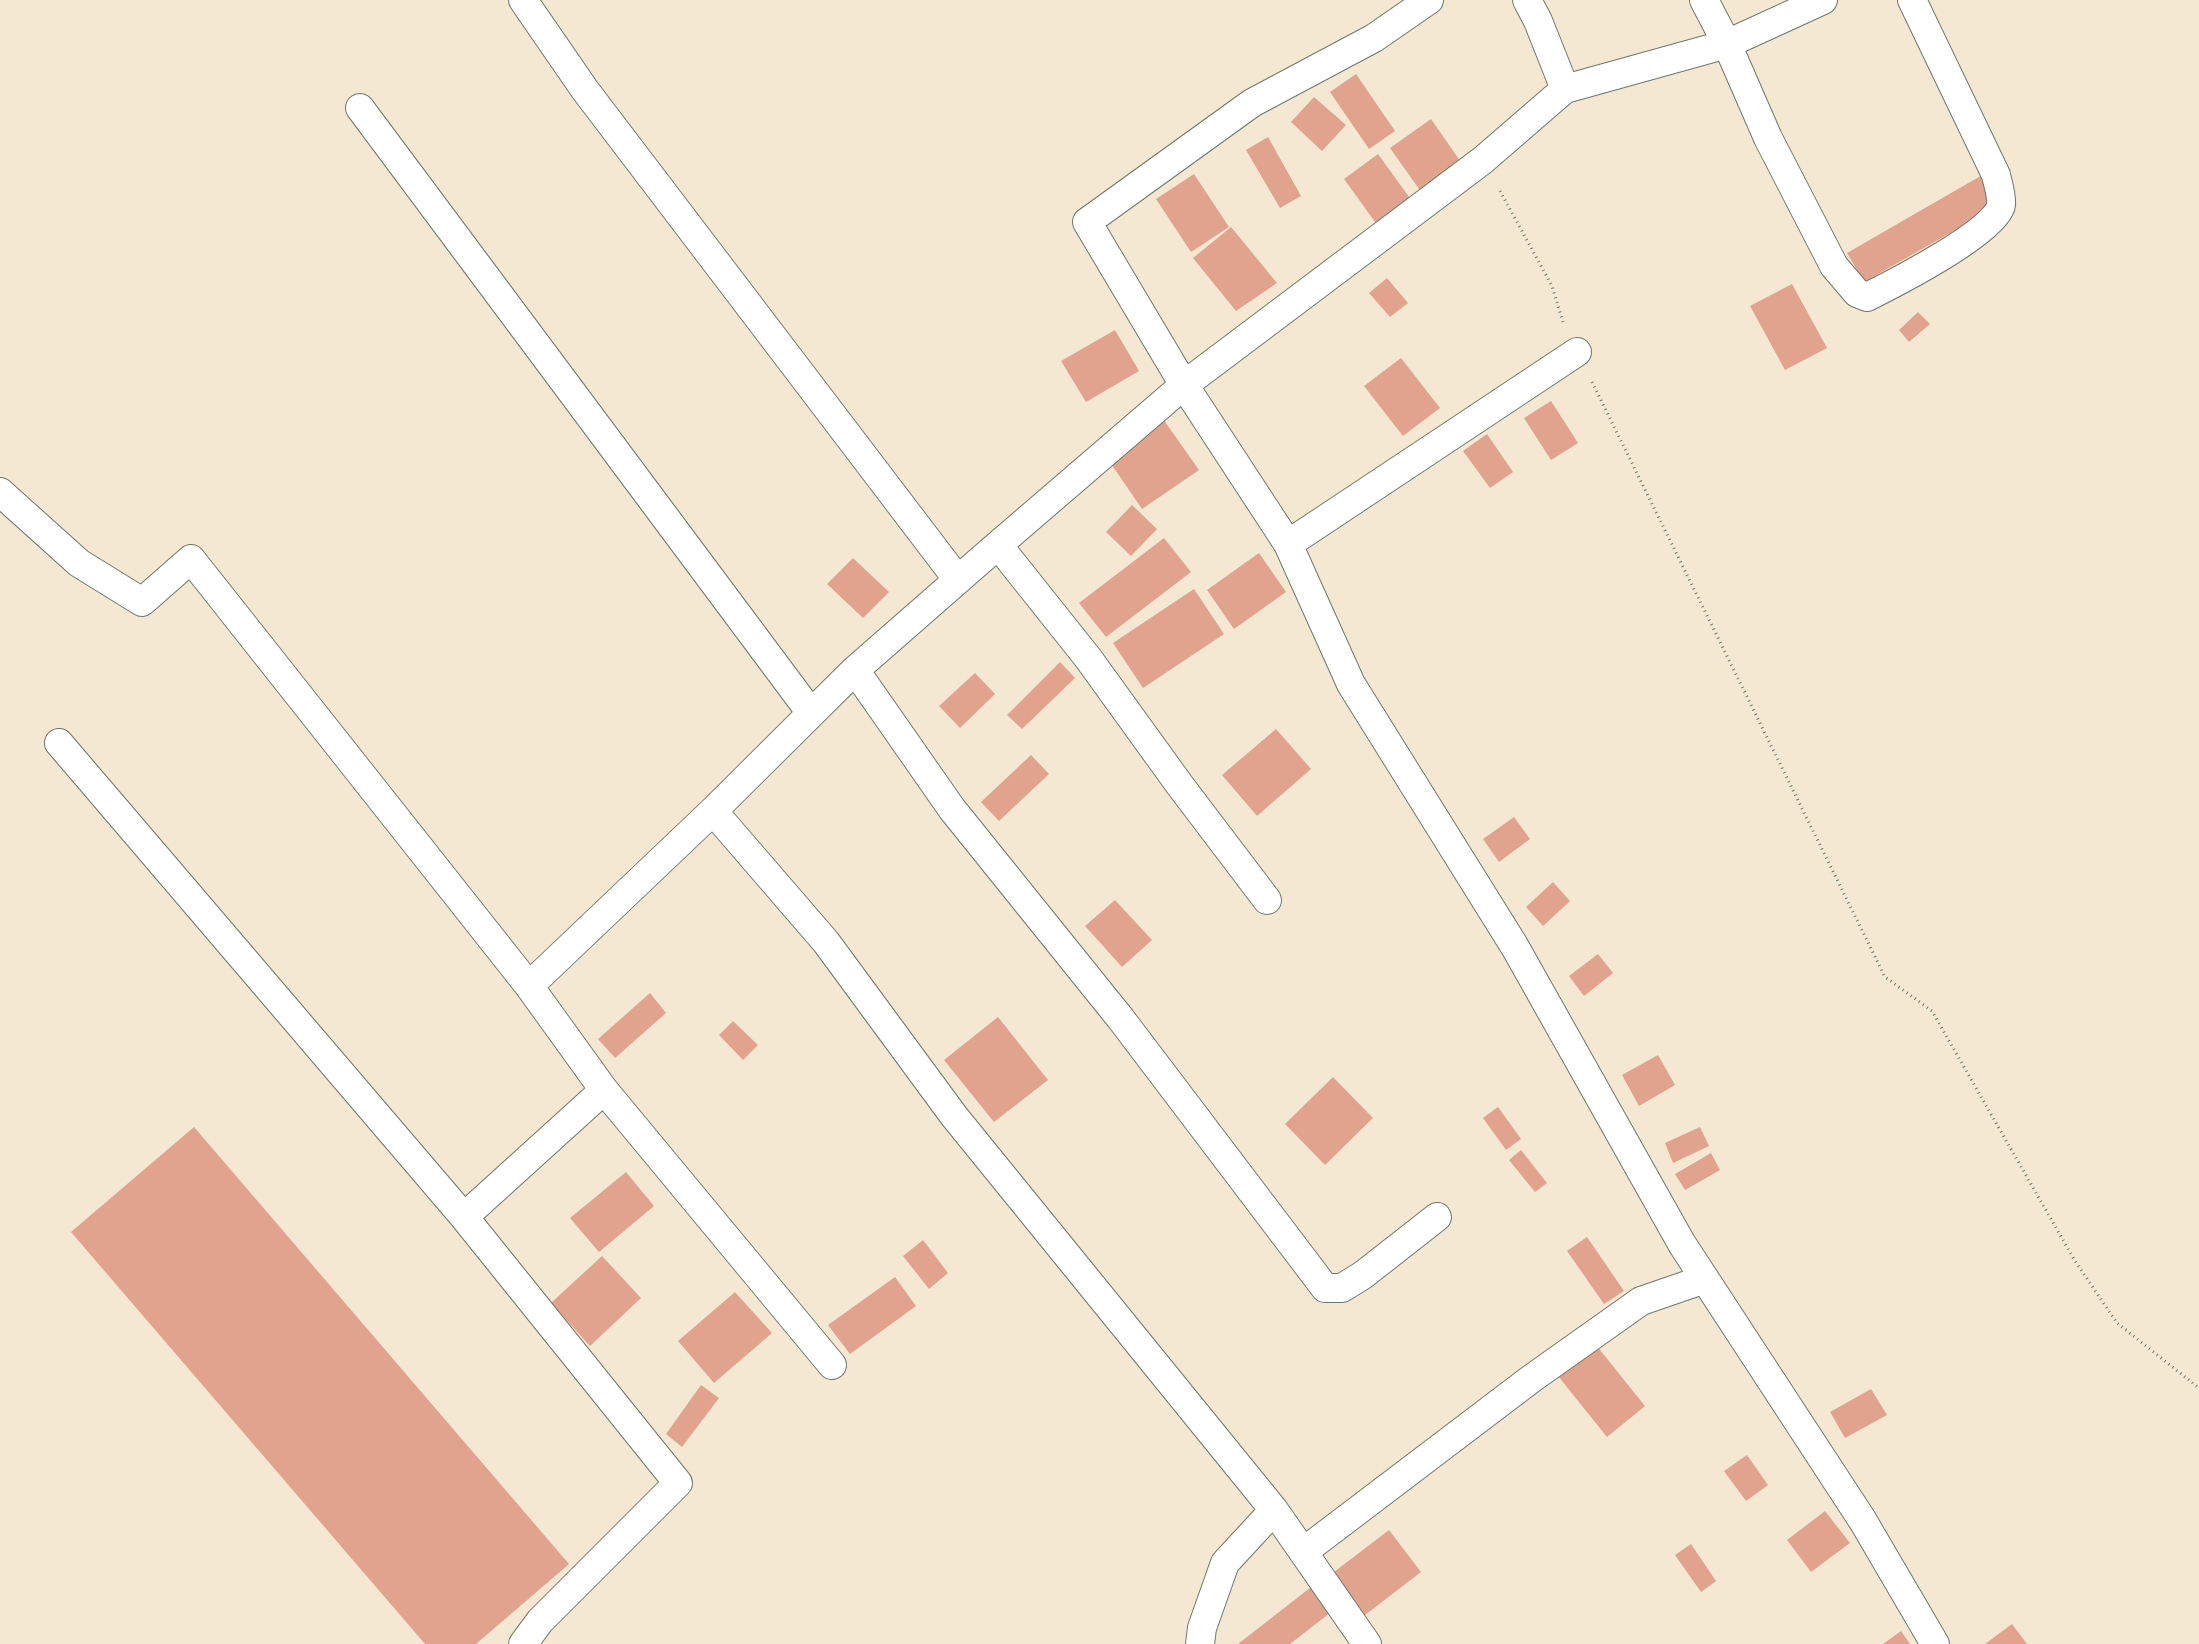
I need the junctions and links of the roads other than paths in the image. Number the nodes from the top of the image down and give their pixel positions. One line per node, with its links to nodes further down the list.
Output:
1 (523, 0): 15 (street)
2 (1429, 0): 11 (street)
3 (1527, 0): 8 (street)
4 (1704, 0): 7 (street)
5 (1823, 0): 7 (street)
6 (1912, 0): 7 (street)
7 (1727, 44): 8 (street)
8 (1565, 89): 11 (street)
9 (360, 108): 17 (street)
10 (1577, 352): 13 (street)
11 (1184, 385): 13 (street); 14 (street)
12 (0, 492): 21 (street)
13 (1288, 544): 25 (street)
14 (998, 545): 15 (street); 20 (street)
15 (958, 580): 16 (street)
16 (855, 670): 17 (street); 24 (street)
17 (811, 713): 19 (street)
18 (59, 743): 23 (street)
19 (713, 811): 21 (street); 27 (street)
20 (1267, 900)
21 (529, 986): 22 (street)
22 (604, 1090): 23 (street); 26 (street)
23 (464, 1217): 29 (street)
24 (1437, 1217)
25 (1705, 1279): 28 (street); 32 (street)
26 (832, 1365)
27 (1274, 1510): 28 (street); 30 (street)
28 (1304, 1552): 31 (street)
29 (523, 1644)
30 (1200, 1644)
31 (1367, 1644)
32 (1935, 1644)

